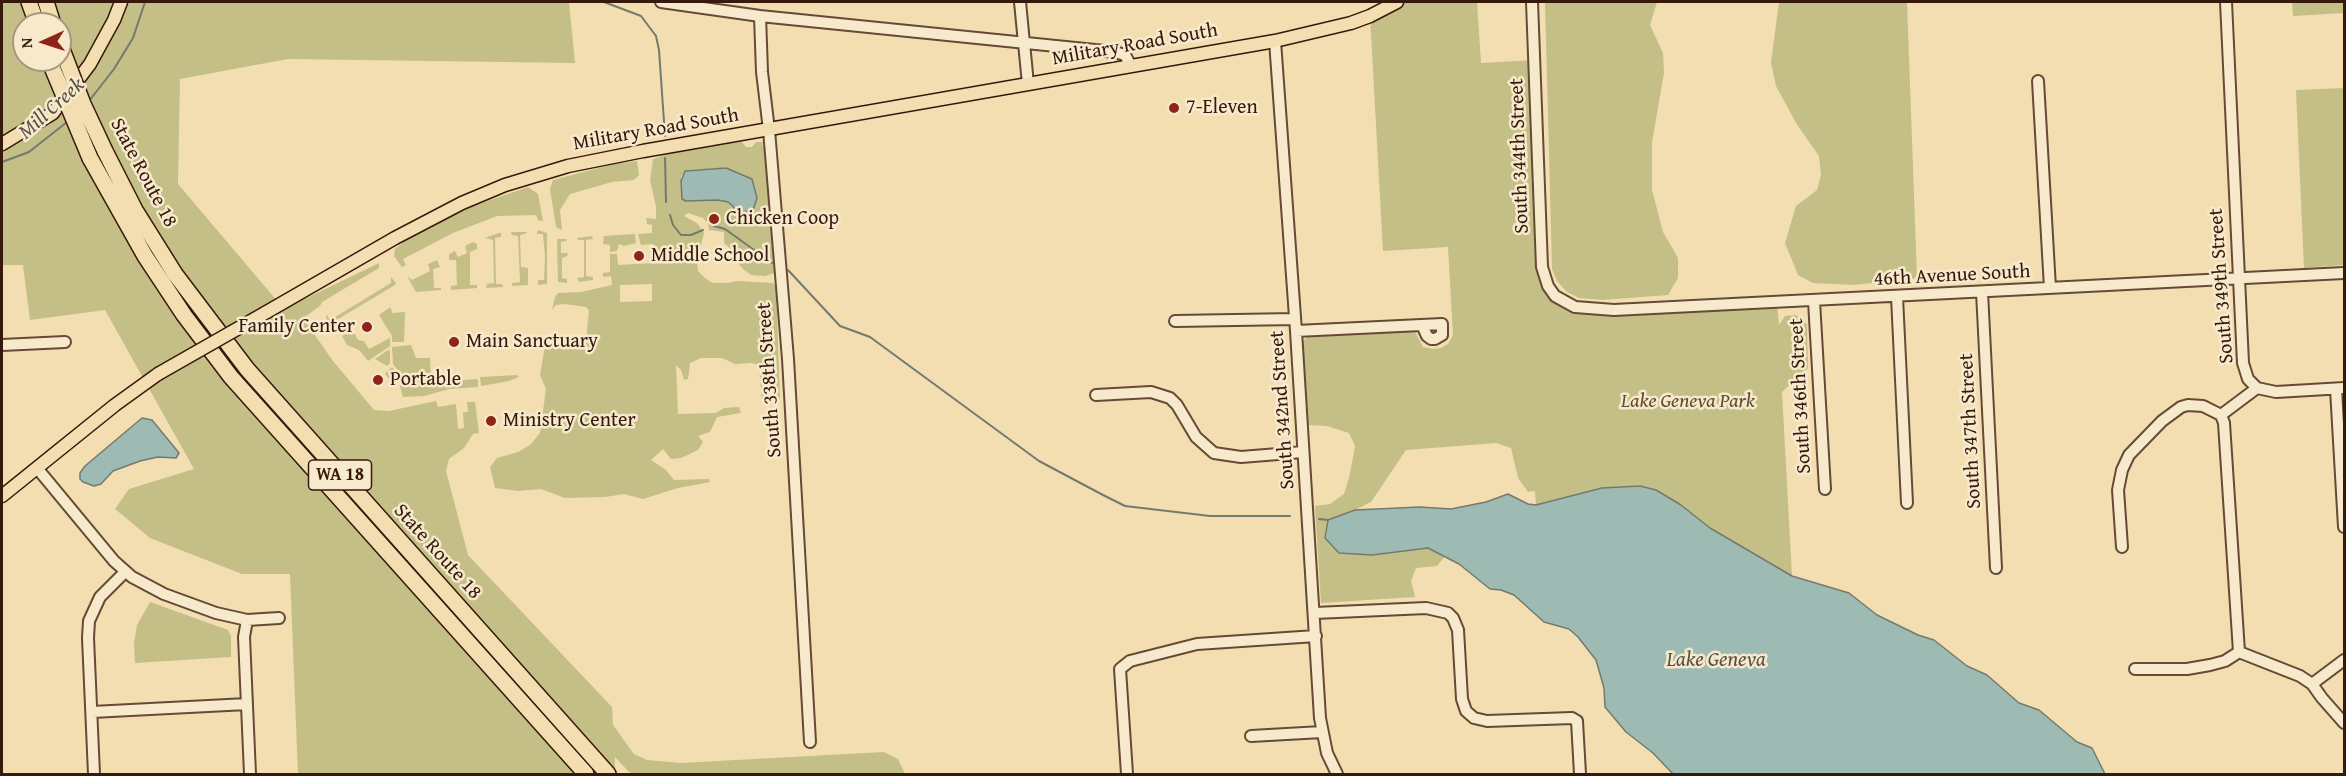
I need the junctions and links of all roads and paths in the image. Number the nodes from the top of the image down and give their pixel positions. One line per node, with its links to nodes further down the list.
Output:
1 (113, 2): 11 (main road)
2 (121, 2): 11 (main road)
3 (661, 2): 8 (street)
4 (1020, 2): 10 (street)
5 (1396, 2): 9 (main road, Military Road South)
6 (1532, 2): 25 (street, South 344th Street)
7 (2226, 2): 20 (street, South 349th Street)
8 (760, 16): 10 (street); 17 (street, South 338th Street)
9 (1275, 41): 12 (main road, Military Road South); 26 (street, South 342nd Street)
10 (1022, 42): 12 (street); 16 (street)
11 (90, 64): 18 (main road)
12 (1131, 66): 16 (main road, Military Road South)
13 (54, 72): 61 (highway, State Route 18 / WA 18, bridge)
14 (71, 72): 62 (highway, State Route 18 / WA 18, bridge)
15 (2038, 81): 21 (street)
16 (1028, 84): 17 (main road, Military Road South)
17 (769, 130): 37 (main road, Military Road South, bridge); 58 (street, South 338th Street)
18 (2, 144)
19 (2344, 273): 20 (street, 46th Avenue South)
20 (2239, 279): 21 (street, 46th Avenue South); 32 (street, South 349th Street)
21 (2050, 288): 22 (street, 46th Avenue South)
22 (1982, 292): 23 (street, 46th Avenue South); 43 (street, South 347th Street)
23 (1897, 297): 24 (street, 46th Avenue South); 40 (street)
24 (1814, 301): 25 (street, 46th Avenue South); 38 (street, South 346th Street)
25 (1563, 302)
26 (1295, 319): 27 (street); 29 (street, South 342nd Street)
27 (1174, 321)
28 (1422, 325): 29 (street)
29 (1296, 331): 36 (street, South 342nd Street)
30 (65, 342): 31 (street)
31 (2, 345)
32 (2257, 388): 33 (street); 35 (street)
33 (2340, 388): 41 (street)
34 (1096, 395): 36 (street)
35 (2221, 415): 42 (street); 49 (street)
36 (1303, 452): 45 (street, South 342nd Street)
37 (37, 468): 39 (main road, Military Road South); 44 (street)
38 (1825, 489)
39 (2, 496)
40 (1907, 503)
41 (2344, 527)
42 (2122, 547)
43 (1996, 568)
44 (125, 572): 47 (street); 54 (street)
45 (1315, 613): 48 (street, South 342nd Street); 65 (street)
46 (279, 618): 47 (street)
47 (247, 620): 53 (street)
48 (1316, 636): 56 (street, South 342nd Street); 63 (street)
49 (2239, 652): 51 (street); 52 (street)
50 (2344, 660): 52 (street)
51 (2135, 669)
52 (2312, 684): 55 (street)
53 (247, 704): 54 (street); 60 (street)
54 (92, 712): 59 (street)
55 (2344, 723)
56 (1322, 732): 57 (street); 64 (street, South 342nd Street)
57 (1251, 736)
58 (810, 742)
59 (94, 774)
60 (250, 774)
61 (585, 774)
62 (608, 774)
63 (1126, 774)
64 (1337, 774)
65 (1580, 774)

